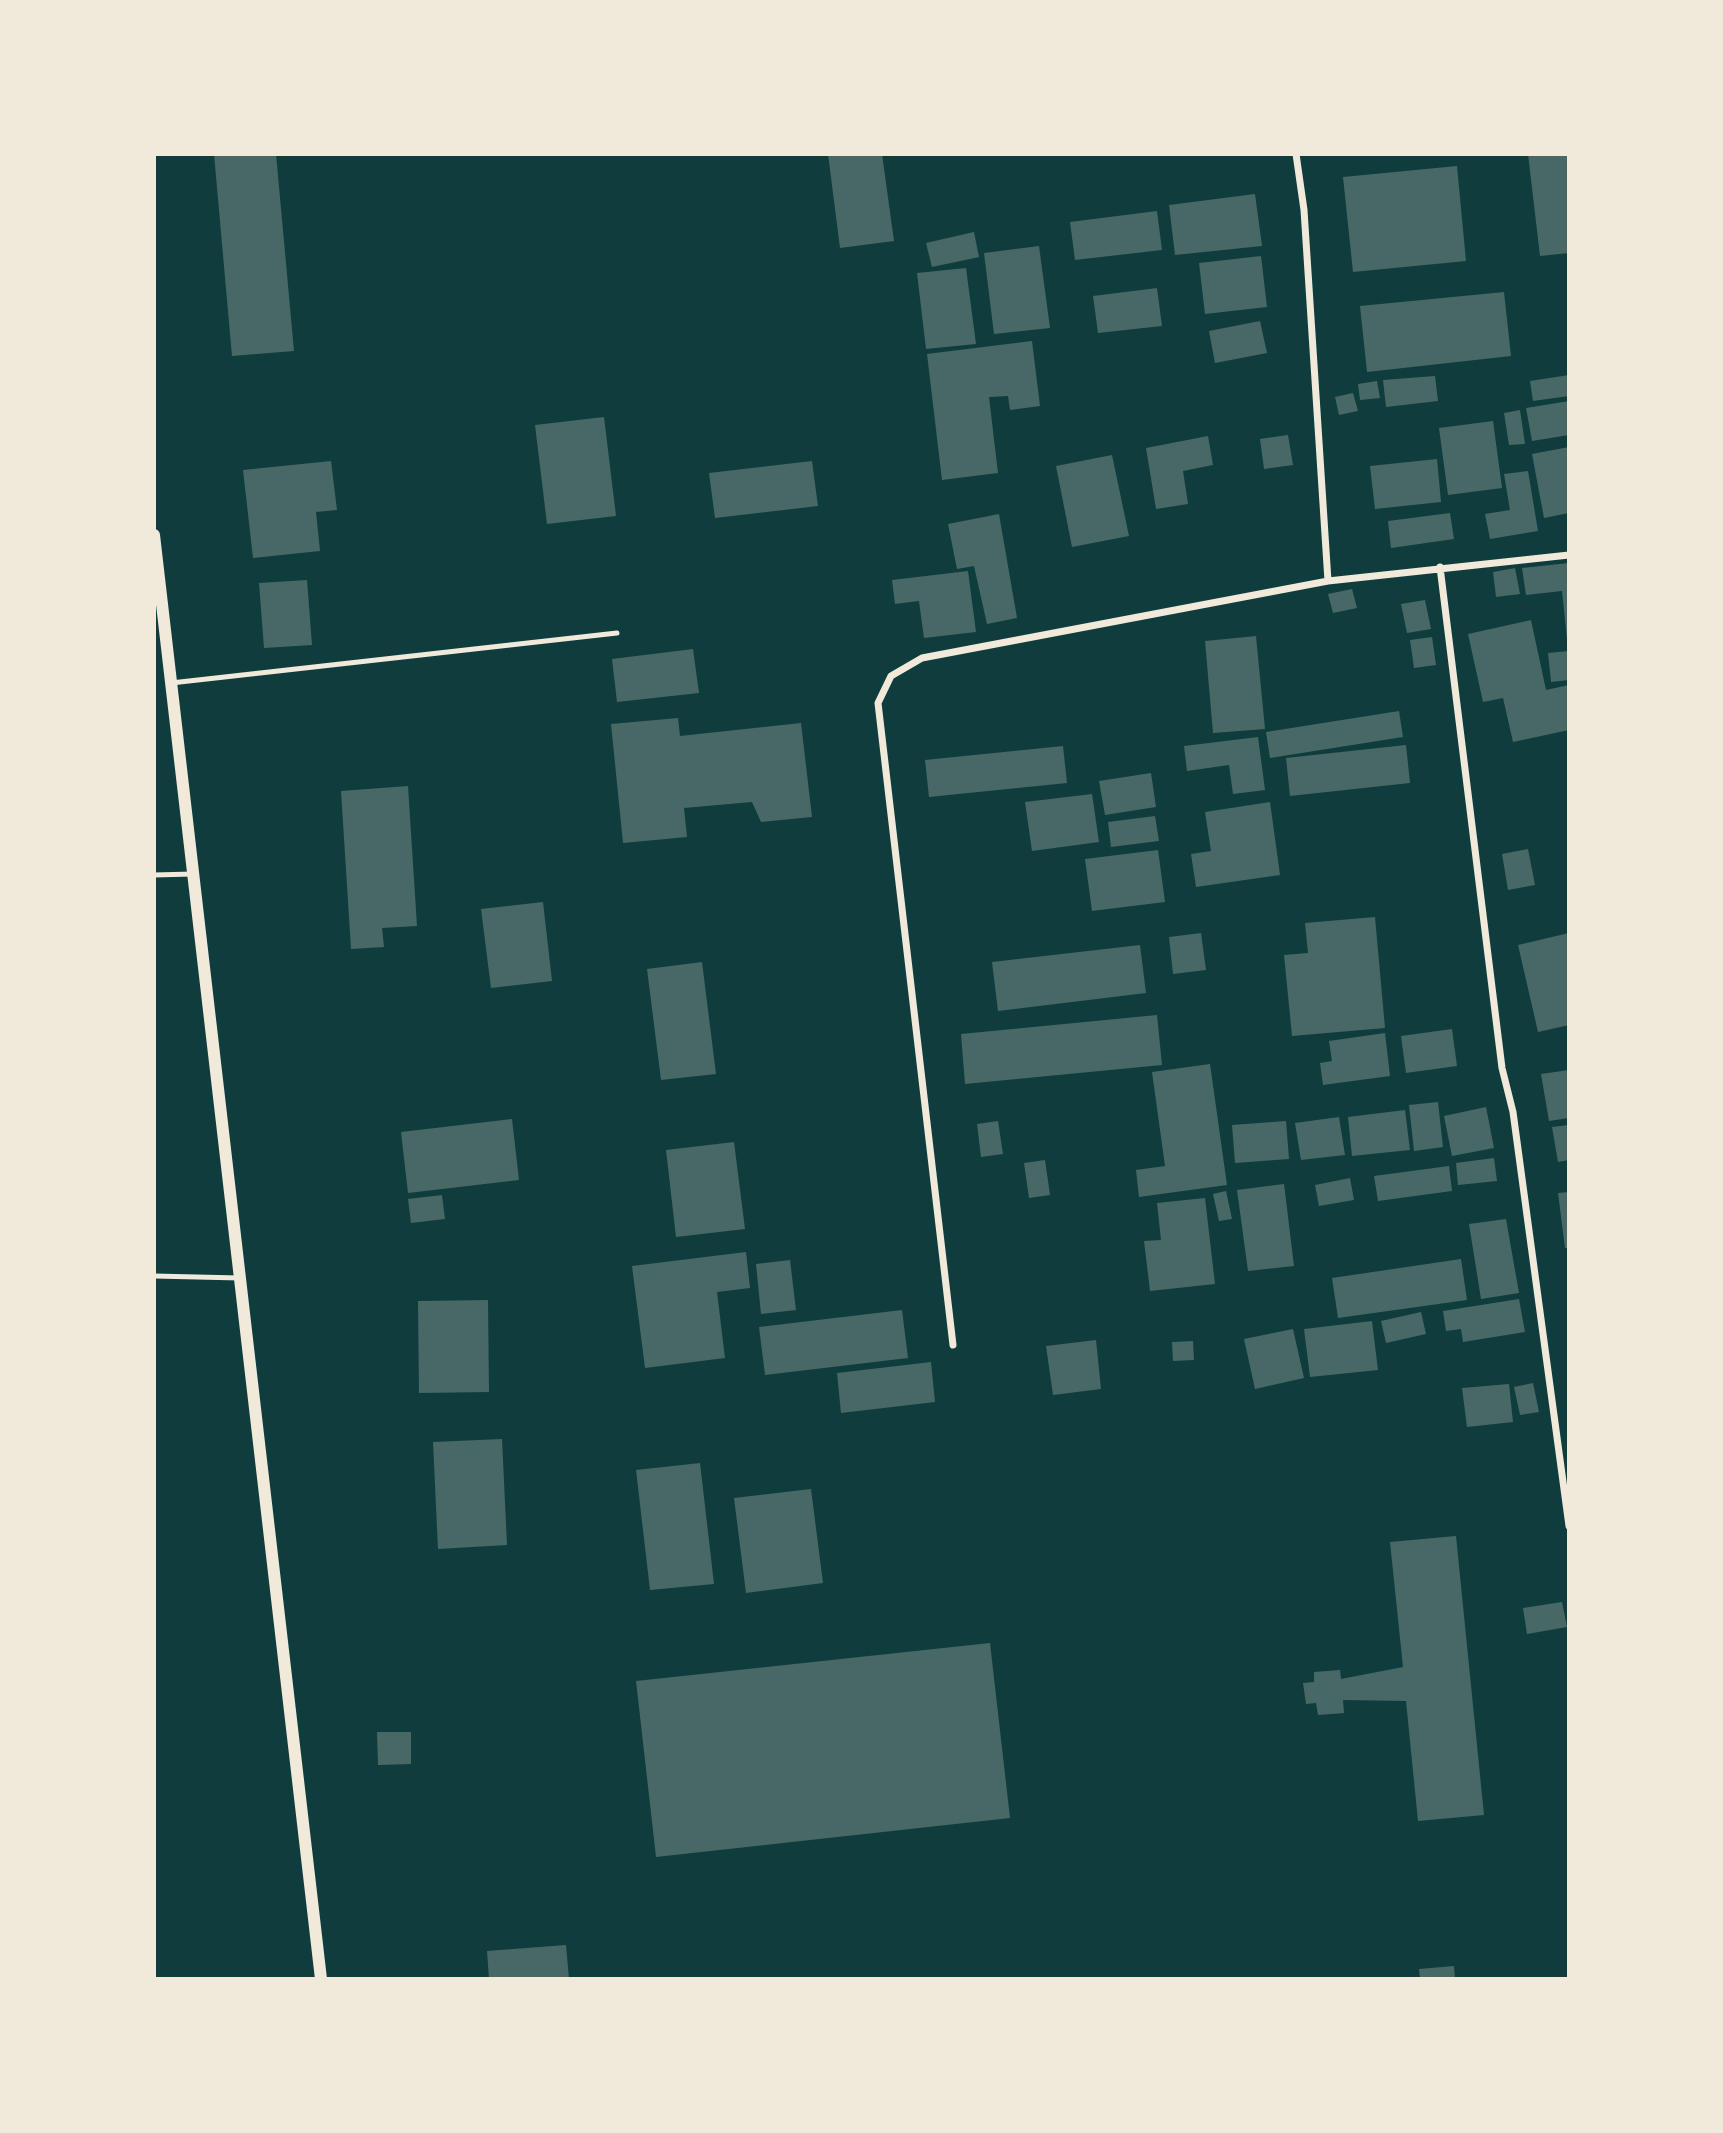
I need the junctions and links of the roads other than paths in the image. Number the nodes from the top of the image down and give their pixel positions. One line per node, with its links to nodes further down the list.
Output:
1 (1296, 154): 5 (street)
2 (154, 535): 7 (street)
3 (1569, 555): 4 (street)
4 (1440, 567): 5 (street); 13 (street)
5 (1328, 581): 12 (street)
6 (617, 633): 7 (lane)
7 (171, 683): 8 (street)
8 (193, 874): 9 (lane); 11 (street)
9 (154, 875)
10 (154, 1276): 11 (lane)
11 (240, 1278): 14 (street)
12 (953, 1345)
13 (1569, 1526)
14 (321, 1979)

